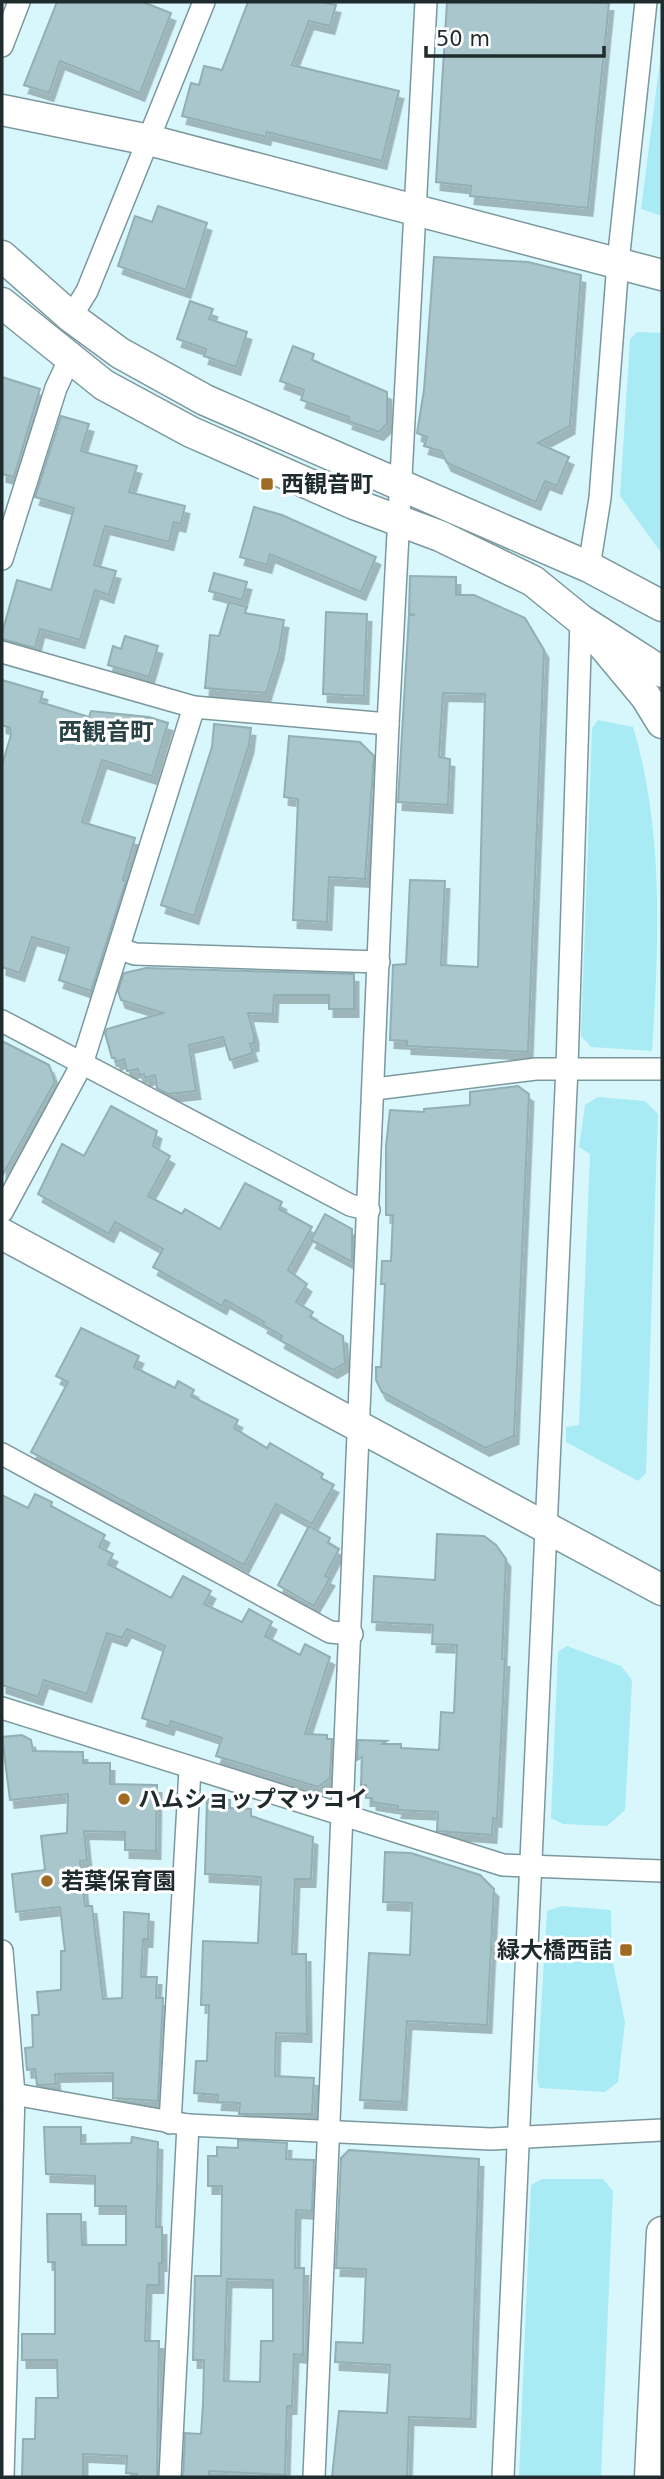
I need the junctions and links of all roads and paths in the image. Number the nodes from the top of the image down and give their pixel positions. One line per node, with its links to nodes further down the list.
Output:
1 (19, 2): 5 (street)
2 (204, 2): 7 (street)
3 (426, 2): 8 (street)
4 (646, 2): 10 (street)
5 (2, 46)
6 (2, 110): 7 (street)
7 (149, 140): 8 (street); 13 (street)
8 (415, 209): 10 (street); 15 (street)
9 (2, 256): 13 (street)
10 (618, 262): 11 (street); 18 (street)
11 (662, 275)
12 (2, 303): 14 (street)
13 (71, 317): 15 (street)
14 (69, 360): 16 (street); 17 (street)
15 (402, 486): 16 (street); 18 (street)
16 (399, 519): 20 (street); 25 (street)
17 (2, 559)
18 (589, 567): 19 (street)
19 (662, 606)
20 (581, 620): 22 (street); 24 (street); 30 (street)
21 (2, 652): 23 (street)
22 (662, 672)
23 (194, 707): 25 (street); 26 (street)
24 (662, 723)
25 (388, 724): 27 (street)
26 (120, 949): 27 (street); 29 (street)
27 (379, 961): 32 (street)
28 (2, 1021): 29 (street)
29 (82, 1064): 33 (street); 34 (street)
30 (567, 1067): 31 (street); 32 (street); 38 (street)
31 (662, 1069)
32 (375, 1088): 33 (street)
33 (369, 1210): 36 (street)
34 (2, 1212)
35 (2, 1234): 36 (street)
36 (359, 1425): 38 (street); 40 (street)
37 (2, 1454): 40 (street)
38 (545, 1525): 39 (street); 44 (street)
39 (662, 1590)
40 (352, 1634): 43 (street)
41 (2, 1708): 42 (street)
42 (190, 1769): 43 (street); 48 (street)
43 (344, 1816): 44 (street); 50 (street)
44 (530, 1868): 45 (street); 51 (street)
45 (662, 1871)
46 (2, 1951): 47 (street)
47 (8, 2093): 48 (street); 53 (street)
48 (179, 2124): 50 (street); 54 (street)
49 (662, 2130): 51 (street)
50 (330, 2131): 51 (street); 55 (street)
51 (519, 2137): 56 (street)
52 (662, 2232): 57 (street)
53 (2, 2477)
54 (170, 2477)
55 (314, 2477)
56 (503, 2477)
57 (650, 2477)

